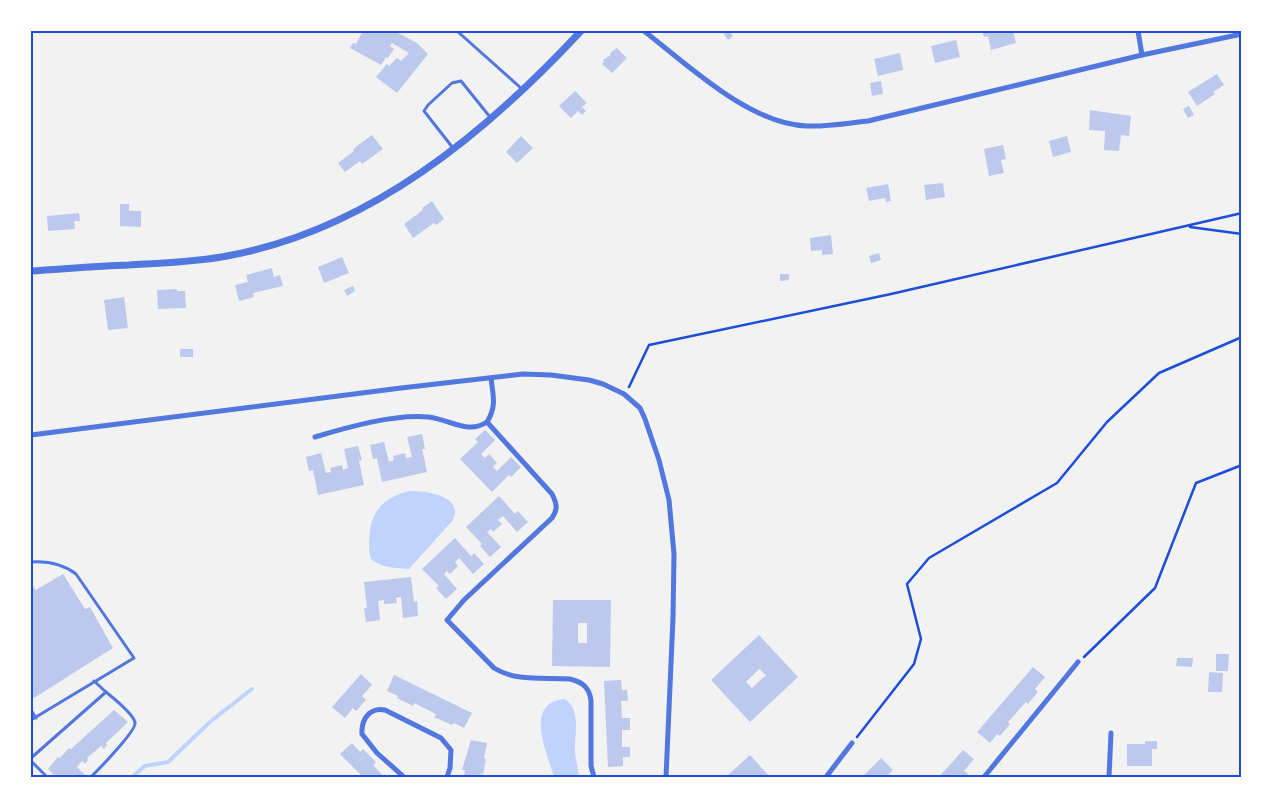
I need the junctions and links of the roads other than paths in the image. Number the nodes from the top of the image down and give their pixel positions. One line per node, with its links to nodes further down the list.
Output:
1 (457, 31): 7 (lane)
2 (581, 31): 7 (street)
3 (644, 31): 6 (street)
4 (1138, 31): 6 (street)
5 (1242, 34): 6 (street)
6 (1142, 55)
7 (522, 89): 8 (street)
8 (491, 117): 9 (street); 9 (lane)
9 (453, 148): 10 (street)
10 (31, 271)
11 (491, 378): 12 (street); 13 (street); 30 (street)
12 (486, 422): 14 (street); 29 (street)
13 (31, 435)
14 (316, 437)
15 (31, 562): 17 (lane)
16 (1078, 662): 32 (street)
17 (94, 681): 18 (lane); 20 (lane)
18 (106, 692): 24 (lane); 26 (lane)
19 (31, 710): 20 (lane)
20 (36, 718): 21 (lane)
21 (31, 720)
22 (1111, 733): 33 (street)
23 (852, 743): 31 (street)
24 (31, 760): 25 (lane)
25 (47, 777)
26 (91, 777)
27 (404, 777): 28 (street)
28 (447, 777)
29 (594, 777)
30 (666, 777)
31 (826, 777)
32 (984, 777)
33 (1109, 777)

